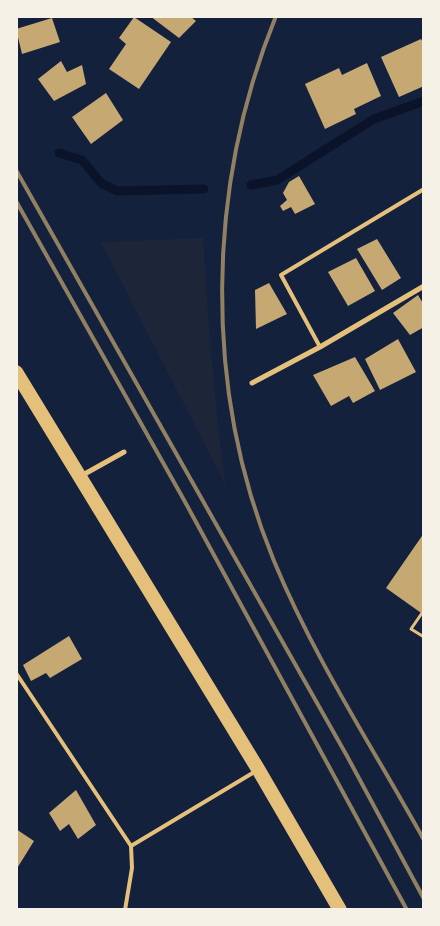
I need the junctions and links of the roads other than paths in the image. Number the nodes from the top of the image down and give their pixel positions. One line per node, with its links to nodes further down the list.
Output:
1 (424, 189): 3 (lane)
2 (424, 286): 3 (street)
3 (320, 347): 5 (street)
4 (16, 372): 7 (highway)
5 (252, 383)
6 (124, 452): 7 (street)
7 (80, 477): 9 (highway)
8 (16, 673): 10 (lane)
9 (258, 770): 10 (lane); 12 (highway)
10 (131, 846): 11 (lane)
11 (125, 910)
12 (340, 910)

